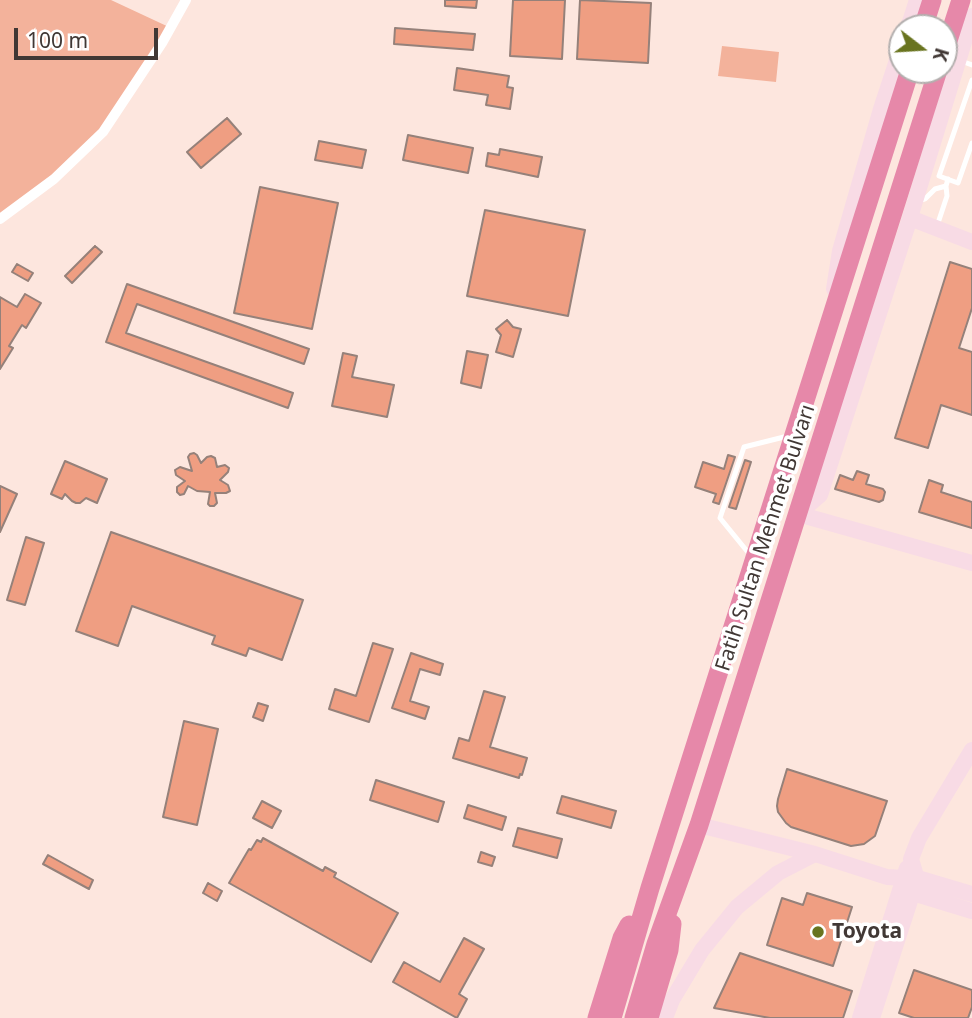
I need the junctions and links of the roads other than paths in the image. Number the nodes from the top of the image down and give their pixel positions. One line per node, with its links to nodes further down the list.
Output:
1 (186, 0): 13 (street)
2 (961, 0): 4 (highway)
3 (972, 16): 4 (street)
4 (958, 59)
5 (972, 80): 11 (lane)
6 (890, 84): 16 (street)
7 (906, 84): 16 (highway, Fatih Sultan Mehmet Bulvarı)
8 (936, 84): 12 (highway, Fatih Sultan Mehmet Bulvarı)
9 (950, 84): 12 (street)
10 (972, 143): 11 (lane)
11 (947, 182): 12 (lane); 14 (lane)
12 (908, 205): 14 (street); 18 (highway, Fatih Sultan Mehmet Bulvarı)
13 (0, 219)
14 (936, 228): 15 (street)
15 (972, 242)
16 (827, 330): 17 (highway, Fatih Sultan Mehmet Bulvarı)
17 (794, 434): 19 (highway, Fatih Sultan Mehmet Bulvarı); 19 (lane)
18 (797, 514): 20 (street); 22 (highway, Fatih Sultan Mehmet Bulvarı)
19 (754, 560): 25 (highway, Fatih Sultan Mehmet Bulvarı)
20 (972, 563)
21 (972, 750): 24 (street)
22 (699, 825): 23 (street); 26 (highway, Fatih Sultan Mehmet Bulvarı)
23 (815, 854): 24 (street); 33 (street)
24 (905, 882): 27 (street); 28 (street); 34 (street); 35 (street)
25 (650, 888): 29 (highway); 30 (highway, Fatih Sultan Mehmet Bulvarı)
26 (675, 894): 31 (highway, Fatih Sultan Mehmet Bulvarı); 32 (highway)
27 (972, 894)
28 (972, 911)
29 (597, 1018)
30 (612, 1018)
31 (634, 1018)
32 (649, 1018)
33 (665, 1018)
34 (860, 1018)
35 (872, 1018)

